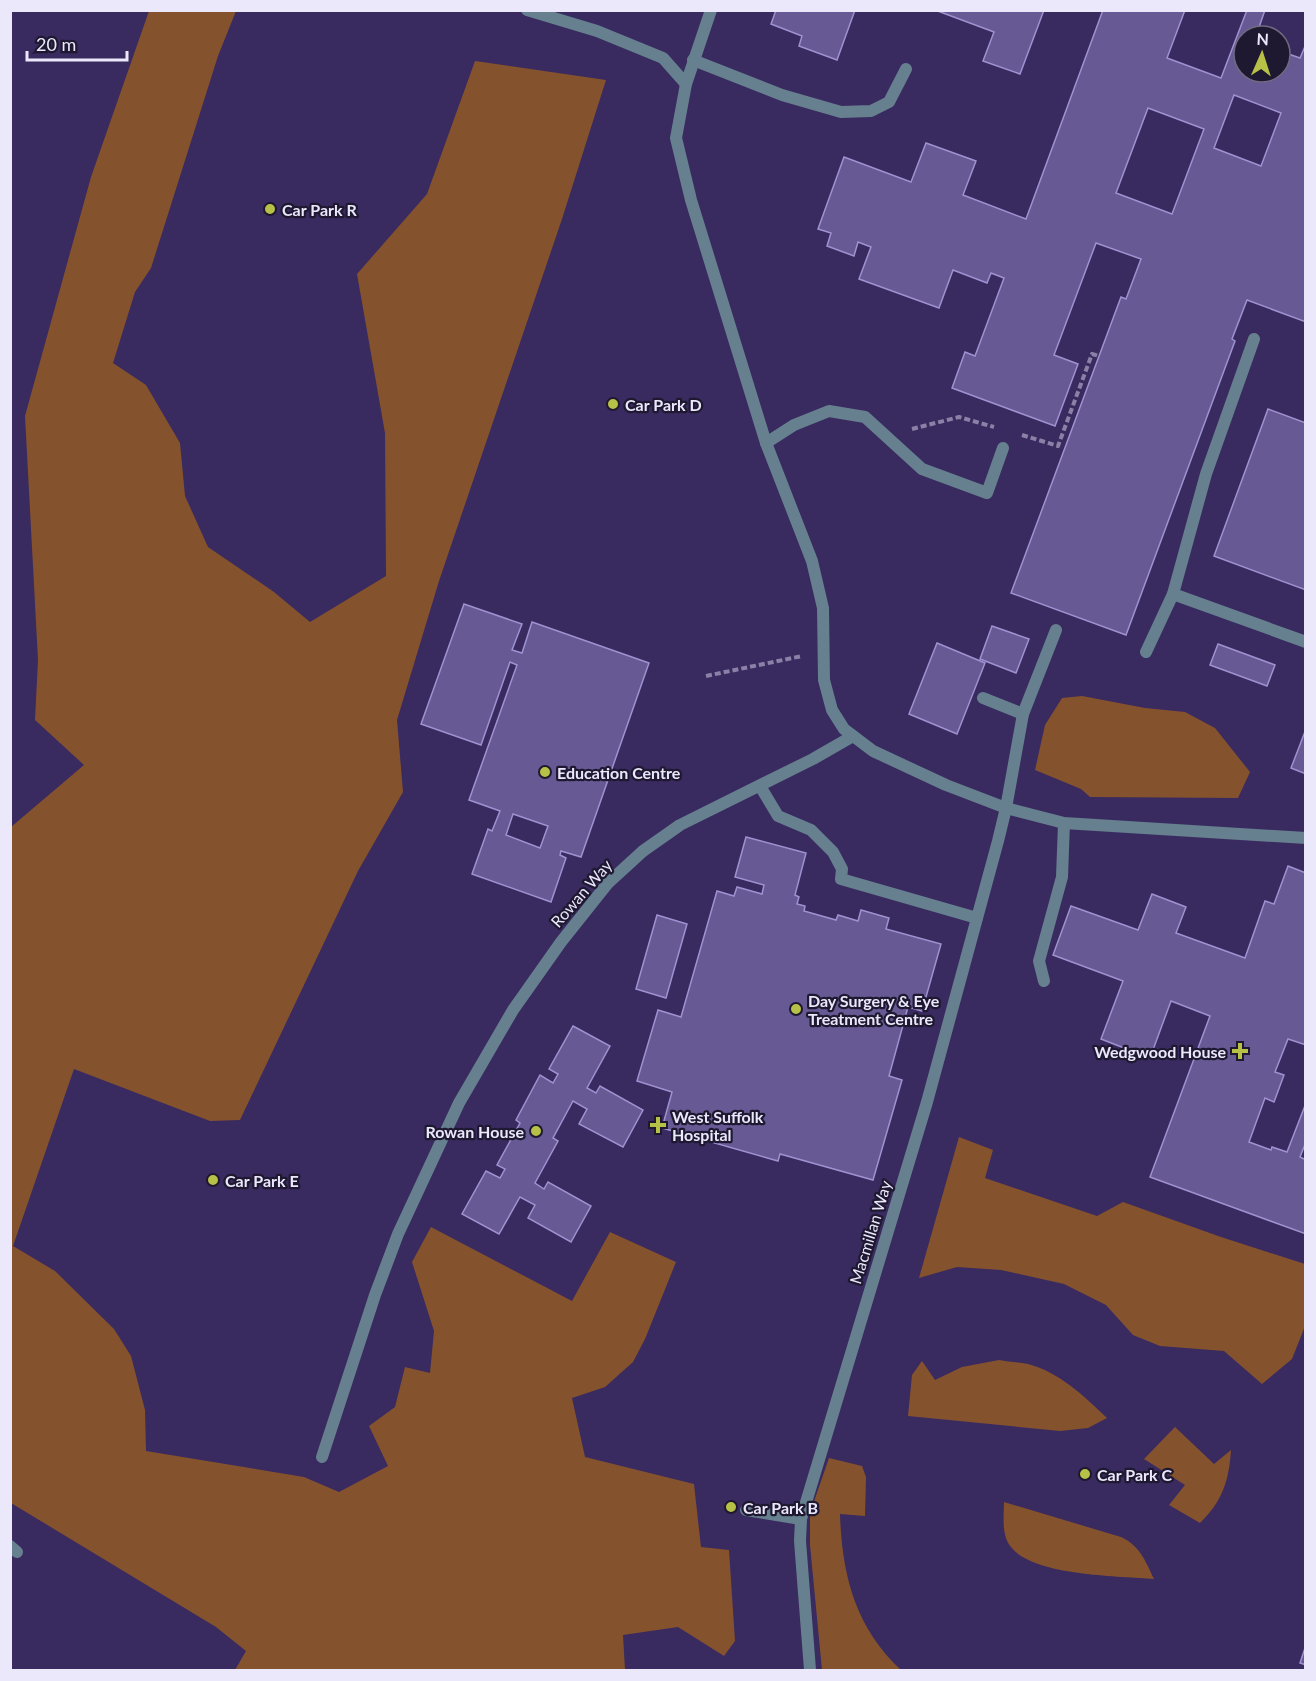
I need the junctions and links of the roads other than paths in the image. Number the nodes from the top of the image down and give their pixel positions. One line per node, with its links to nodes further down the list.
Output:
1 (527, 10): 5 (lane)
2 (711, 10): 3 (lane)
3 (693, 60): 4 (lane); 5 (lane)
4 (906, 69)
5 (686, 84): 7 (lane)
6 (1254, 339): 9 (lane)
7 (766, 443): 8 (lane); 15 (lane)
8 (1003, 448)
9 (1173, 594): 11 (lane); 12 (lane)
10 (1056, 630): 14 (lane, Macmillan Way)
11 (1305, 642)
12 (1146, 652)
13 (983, 698): 14 (lane)
14 (1023, 714): 17 (lane, Macmillan Way)
15 (853, 736): 16 (lane, Rowan Way); 17 (lane)
16 (760, 786): 20 (lane); 22 (lane, Rowan Way)
17 (1006, 808): 18 (lane); 20 (lane, Macmillan Way)
18 (1064, 823): 19 (lane); 21 (lane)
19 (1305, 838)
20 (977, 918): 24 (lane, Macmillan Way)
21 (1044, 981)
22 (322, 1457)
23 (746, 1510): 24 (lane)
24 (801, 1519): 25 (lane, Macmillan Way)
25 (810, 1671)

